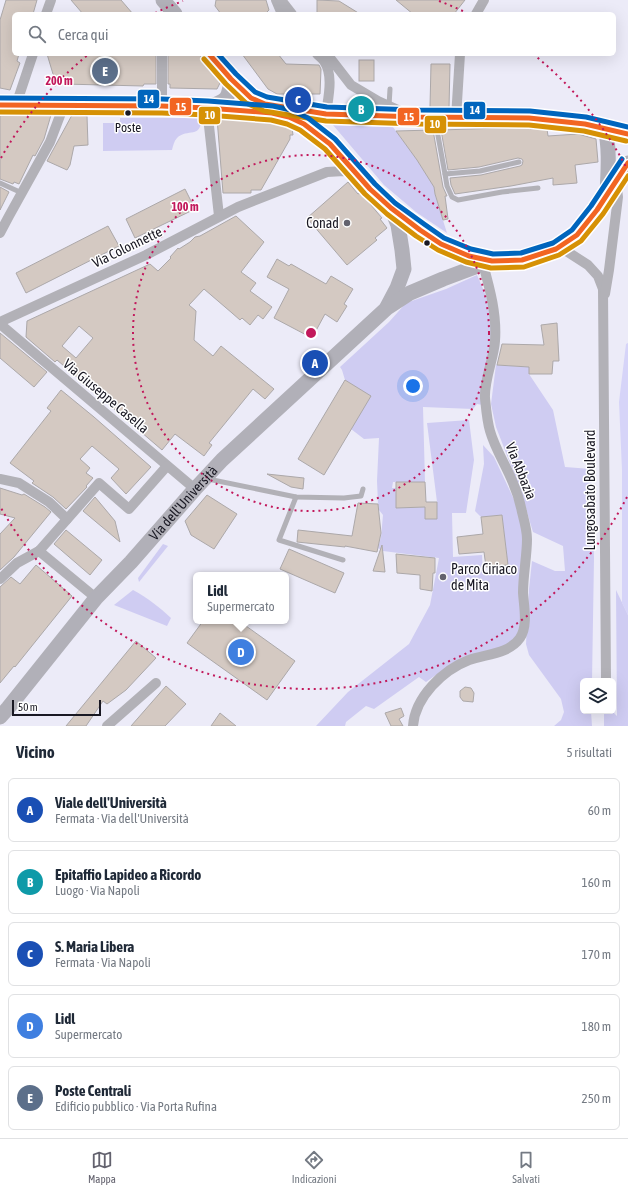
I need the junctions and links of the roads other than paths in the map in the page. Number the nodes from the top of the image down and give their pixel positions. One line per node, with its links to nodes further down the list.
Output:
1 (51, 0): 6 (street)
2 (163, 0): 7 (street)
3 (276, 0): 8 (street)
4 (281, 0): 9 (street)
5 (484, 0): 10 (street)
6 (47, 12)
7 (173, 12)
8 (281, 12)
9 (290, 12)
10 (477, 12)
11 (32, 56): 20 (street)
12 (162, 56): 22 (street)
13 (211, 56): 17 (street)
14 (319, 56): 25 (street)
15 (329, 56): 23 (street)
16 (460, 56): 28 (street)
17 (231, 79): 24 (street); 25 (street)
18 (390, 89): 23 (lane)
19 (0, 105): 20 (street)
20 (16, 105): 21 (street)
21 (64, 105): 22 (street); 39 (street)
22 (162, 106): 24 (street)
23 (389, 106): 26 (street)
24 (207, 108): 31 (street); 42 (street)
25 (326, 114): 26 (street); 31 (street)
26 (418, 118): 27 (street)
27 (434, 118): 28 (street); 35 (lane)
28 (456, 118): 29 (street)
29 (604, 128): 30 (street); 40 (street)
30 (628, 134)
31 (330, 144): 34 (street)
32 (519, 162): 35 (lane)
33 (628, 163): 36 (street)
34 (356, 172): 41 (street); 42 (street, Via Colonnette)
35 (445, 174): 38 (lane)
36 (616, 181): 40 (street); 46 (street, Lungosabato Boulevard)
37 (0, 183): 39 (lane)
38 (538, 188)
39 (22, 193): 43 (street)
40 (607, 194): 44 (street)
41 (391, 208): 45 (street); 47 (street, Via dell'Università)
42 (219, 216): 48 (street, Via Colonnette)
43 (0, 233)
44 (560, 246): 45 (street); 46 (street, Lungosabato Boulevard)
45 (487, 262): 47 (street, Via dell'Università); 63 (street, Via Abbazia)
46 (604, 298): 59 (street, Lungosabato Boulevard)
47 (387, 308): 51 (street, Via dell'Università)
48 (0, 323): 49 (street, Via Giuseppe Casella)
49 (167, 466): 51 (street, Via Giuseppe Casella); 54 (street)
50 (0, 479): 54 (street)
51 (200, 484): 53 (lane); 58 (street, Via dell'Università)
52 (363, 489): 53 (lane)
53 (296, 497): 56 (lane)
54 (67, 519): 55 (street)
55 (39, 550): 57 (street); 58 (street)
56 (343, 560)
57 (0, 579)
58 (96, 598): 61 (street, Via dell'Università)
59 (606, 678)
60 (156, 683): 62 (street)
61 (0, 717)
62 (107, 726)
63 (413, 726)

